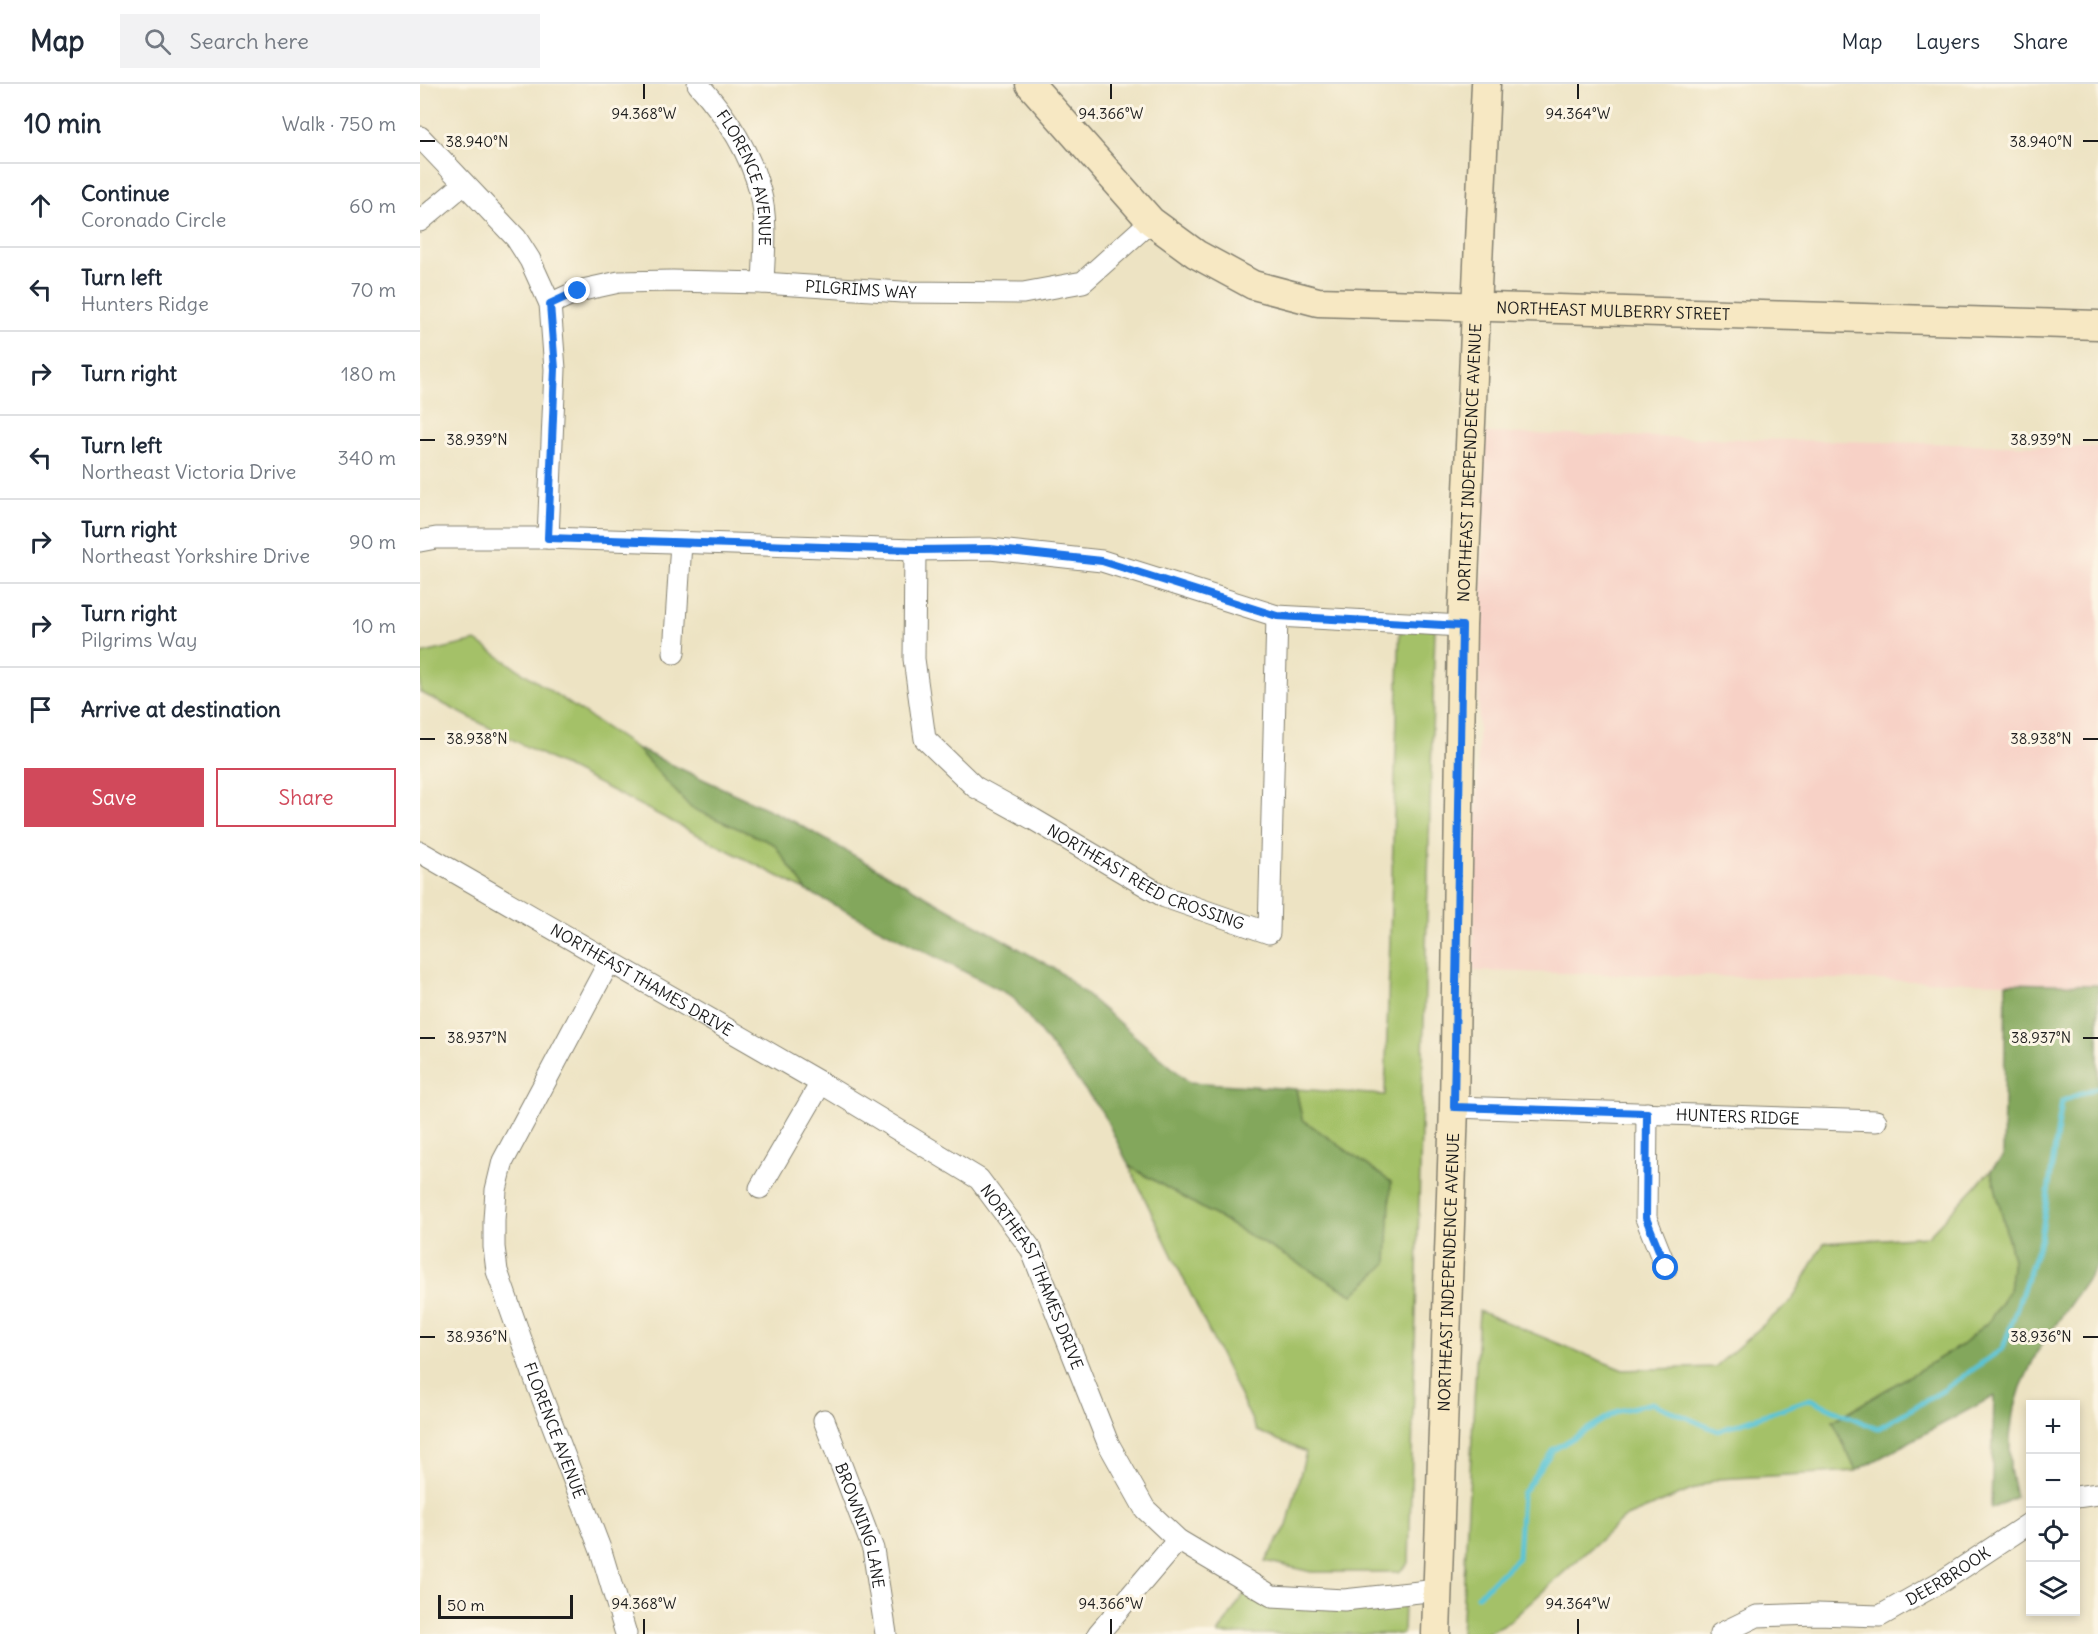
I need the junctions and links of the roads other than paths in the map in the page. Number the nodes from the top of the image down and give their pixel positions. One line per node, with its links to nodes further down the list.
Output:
1 (698, 84): 8 (street, FLORENCE AVENUE)
2 (1030, 84): 7 (street, NORTHEAST MULBERRY STREET)
3 (1486, 84): 10 (street, NORTHEAST INDEPENDENCE AVENUE)
4 (420, 137): 5 (street)
5 (464, 184): 6 (street); 9 (street)
6 (420, 221)
7 (1151, 221): 8 (street, PILGRIMS WAY); 10 (street, NORTHEAST MULBERRY STREET)
8 (764, 283): 9 (street, PILGRIMS WAY)
9 (550, 304): 12 (street)
10 (1475, 307): 11 (street, NORTHEAST MULBERRY STREET); 17 (street, NORTHEAST INDEPENDENCE AVENUE)
11 (2098, 325)
12 (548, 538): 13 (street); 14 (street)
13 (420, 541)
14 (681, 543): 15 (street); 18 (street)
15 (915, 550): 16 (street); 16 (street, NORTHEAST REED CROSSING)
16 (1277, 616): 17 (street)
17 (1462, 626): 22 (street, NORTHEAST INDEPENDENCE AVENUE)
18 (674, 653)
19 (420, 852): 20 (street, NORTHEAST THAMES DRIVE)
20 (609, 962): 21 (street, NORTHEAST THAMES DRIVE); 34 (street, FLORENCE AVENUE)
21 (821, 1083): 25 (street); 31 (street, NORTHEAST THAMES DRIVE)
22 (1454, 1107): 23 (street, HUNTERS RIDGE); 32 (street, NORTHEAST INDEPENDENCE AVENUE)
23 (1647, 1113): 24 (street, HUNTERS RIDGE); 26 (street)
24 (1876, 1121)
25 (760, 1188)
26 (1666, 1268)
27 (824, 1420): 35 (street, BROWNING LANE)
28 (2098, 1494): 29 (street)
29 (2080, 1496)
30 (2026, 1526): 33 (street, DEERBROOK)
31 (1178, 1540): 32 (street, NORTHEAST THAMES DRIVE); 36 (street)
32 (1438, 1590): 37 (street, NORTHEAST INDEPENDENCE AVENUE)
33 (1879, 1625): 38 (street, DEERBROOK)
34 (626, 1634)
35 (886, 1634)
36 (1098, 1634)
37 (1436, 1634)
38 (1720, 1634)

